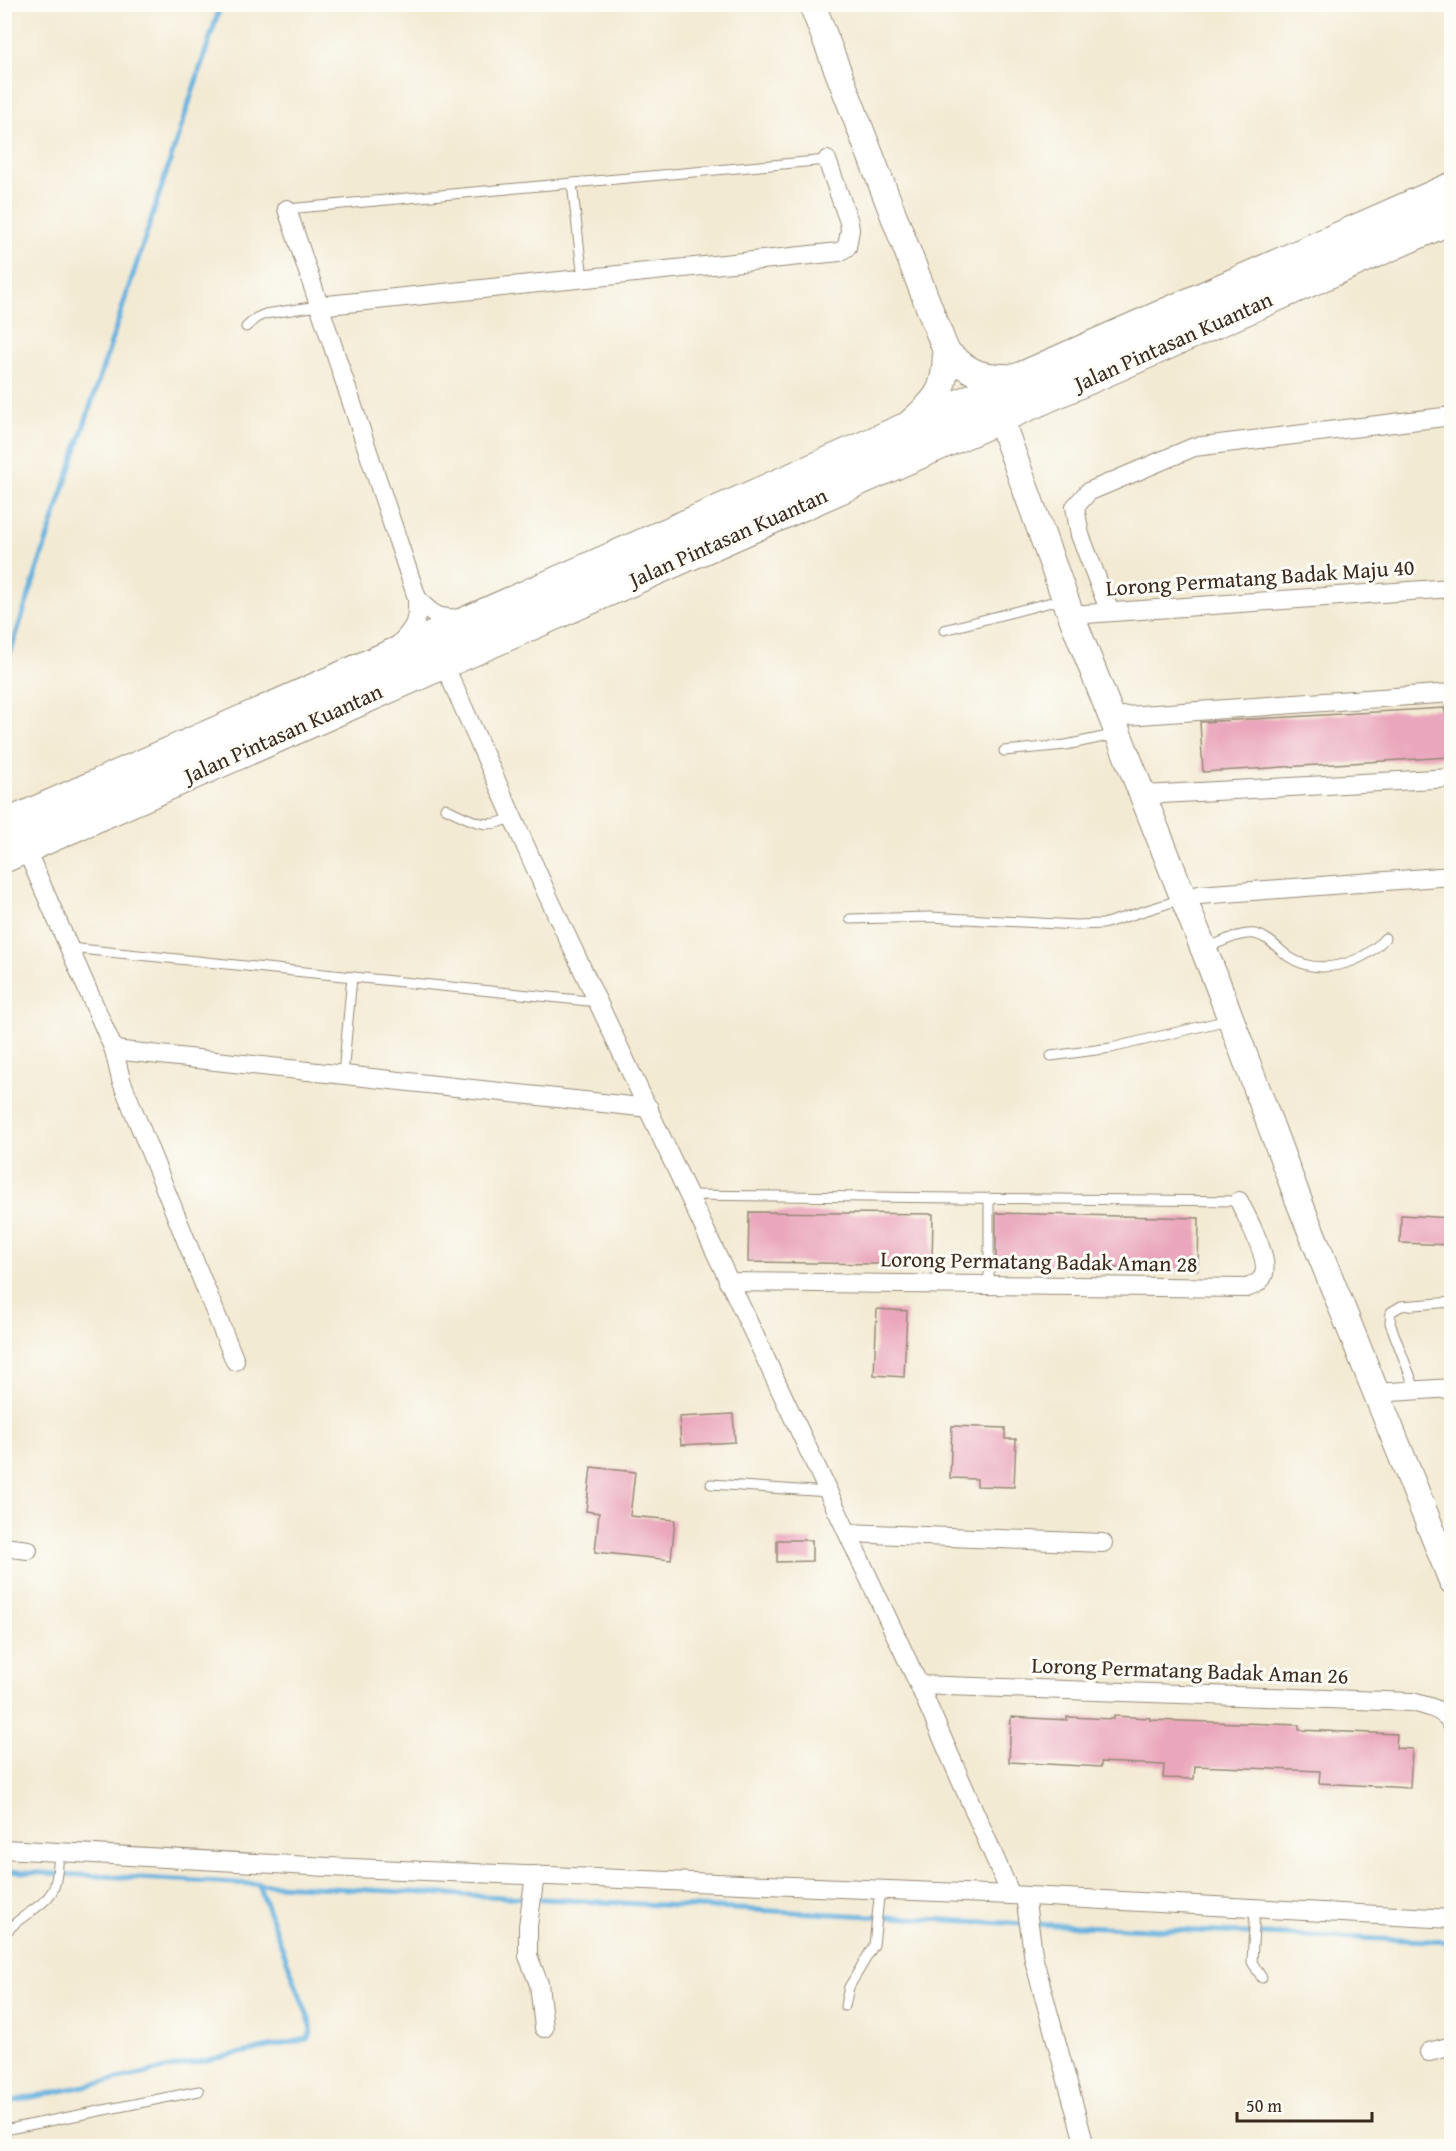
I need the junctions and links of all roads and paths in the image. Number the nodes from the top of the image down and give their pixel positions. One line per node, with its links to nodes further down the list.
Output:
1 (812, 4): 10 (street)
2 (827, 160): 3 (lane); 7 (street)
3 (572, 183): 5 (lane); 7 (lane)
4 (1452, 189): 11 (highway, Jalan Pintasan Kuantan)
5 (287, 209): 8 (street)
6 (1452, 217): 13 (highway, Jalan Pintasan Kuantan)
7 (583, 279): 8 (street)
8 (318, 306): 9 (lane); 16 (street)
9 (246, 327)
10 (946, 351): 11 (street); 14 (street)
11 (1024, 377): 14 (highway, Jalan Pintasan Kuantan)
12 (1452, 416): 18 (street)
13 (1000, 418): 17 (street); 22 (highway, Jalan Pintasan Kuantan)
14 (900, 432): 19 (highway, Jalan Pintasan Kuantan)
15 (1452, 588): 18 (street, Lorong Permatang Badak Maju 40)
16 (417, 598): 19 (street); 21 (street)
17 (1068, 607): 18 (street, Lorong Permatang Badak Maju 40); 20 (lane); 25 (street)
18 (1110, 612)
19 (475, 619): 21 (highway, Jalan Pintasan Kuantan)
20 (944, 630)
21 (386, 659): 31 (highway, Jalan Pintasan Kuantan)
22 (443, 662): 30 (street); 31 (highway, Jalan Pintasan Kuantan)
23 (1450, 693): 24 (lane); 25 (street)
24 (1452, 716)
25 (1110, 731): 26 (lane); 28 (street)
26 (1004, 751)
27 (1452, 778): 28 (street)
28 (1144, 795): 33 (street)
29 (445, 808): 30 (lane)
30 (512, 816): 39 (street)
31 (11, 843): 36 (street)
32 (1452, 876): 33 (street)
33 (1184, 898): 34 (lane); 37 (street)
34 (850, 919)
35 (1385, 938): 37 (lane)
36 (70, 948): 38 (lane); 41 (street)
37 (1204, 949): 40 (street)
38 (352, 977): 39 (lane); 43 (lane)
39 (598, 1002): 44 (street)
40 (1231, 1020): 42 (lane); 54 (street)
41 (114, 1050): 43 (street); 51 (street)
42 (1051, 1056)
43 (343, 1075): 44 (street)
44 (649, 1108): 45 (street)
45 (690, 1196): 46 (lane); 48 (street)
46 (989, 1198): 47 (lane); 49 (lane)
47 (1239, 1201): 49 (street, Lorong Permatang Badak Aman 28)
48 (728, 1282): 49 (street, Lorong Permatang Badak Aman 28); 56 (street)
49 (989, 1285)
50 (1452, 1302): 53 (lane)
51 (235, 1361)
52 (1452, 1388): 53 (street)
53 (1416, 1391): 54 (street)
54 (1376, 1394): 61 (street)
55 (711, 1484): 56 (lane)
56 (828, 1492): 57 (street)
57 (848, 1533): 58 (street); 62 (street)
58 (1103, 1544)
59 (4, 1547): 60 (street)
60 (27, 1550)
61 (1452, 1581)
62 (919, 1684): 63 (street, Lorong Permatang Badak Aman 26); 67 (street)
63 (1452, 1724)
64 (4, 1849): 65 (street)
65 (58, 1859): 66 (street); 71 (lane)
66 (535, 1875): 68 (street); 74 (street)
67 (1018, 1896): 68 (street); 69 (street); 79 (street)
68 (879, 1898): 73 (lane)
69 (1255, 1909): 70 (street); 72 (lane)
70 (1452, 1919)
71 (4, 1936)
72 (1262, 1978)
73 (845, 2006)
74 (544, 2028)
75 (1452, 2046): 76 (street)
76 (1429, 2052)
77 (199, 2091): 78 (lane)
78 (4, 2130)
79 (1085, 2146)

